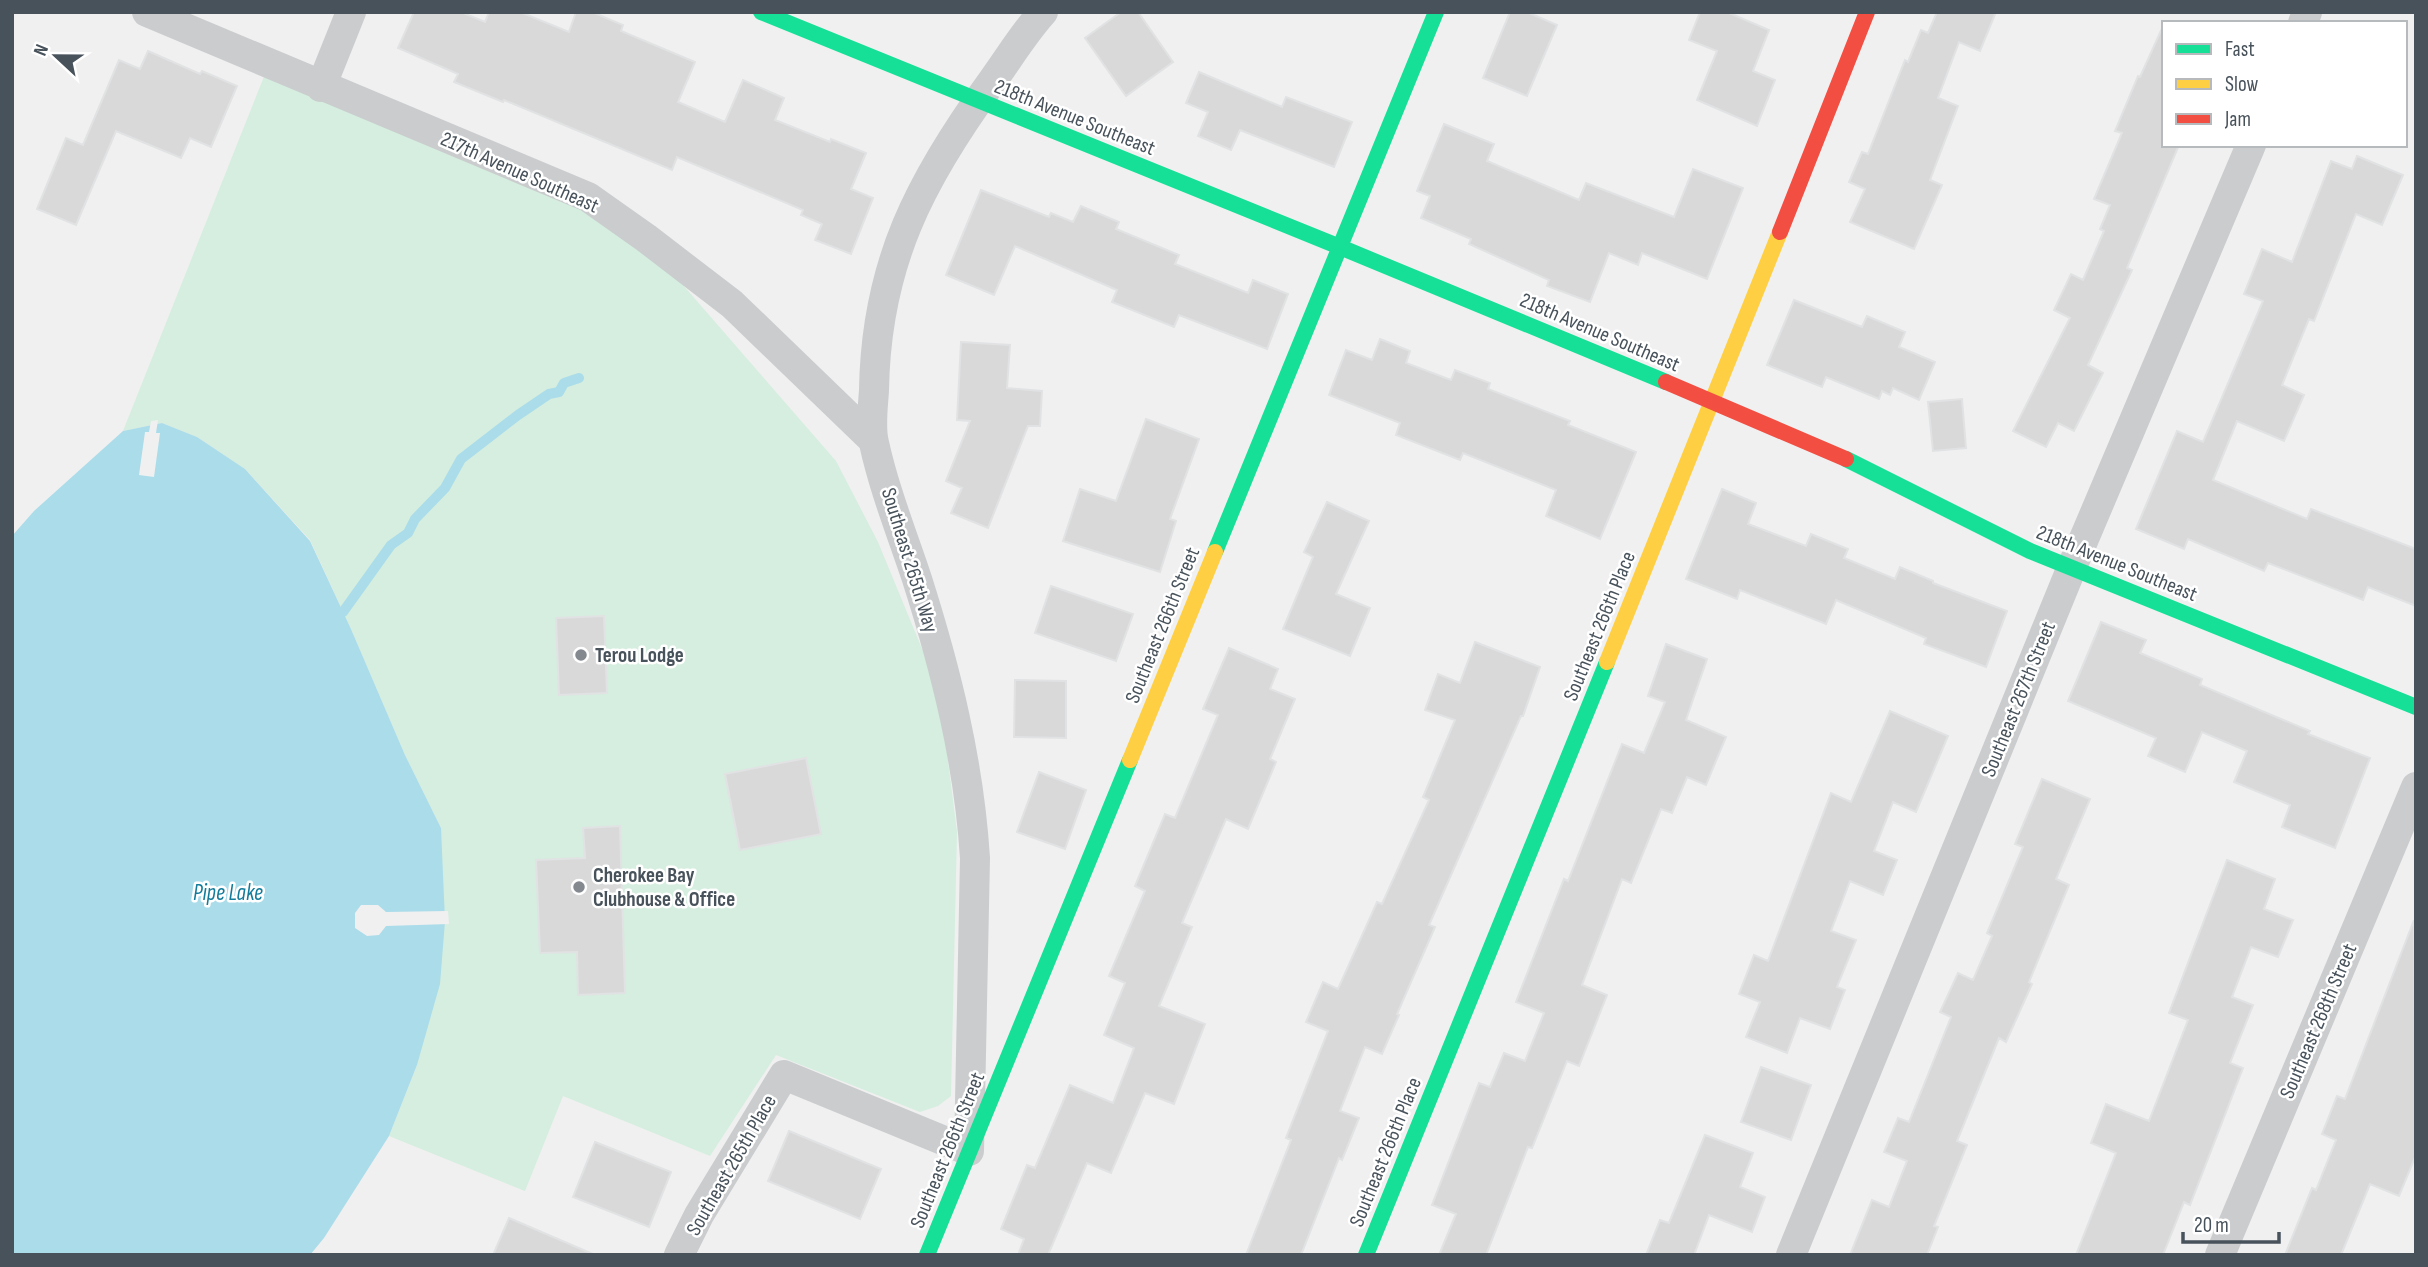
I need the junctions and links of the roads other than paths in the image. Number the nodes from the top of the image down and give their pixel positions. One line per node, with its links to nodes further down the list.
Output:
1 (147, 12): 7 (street, 217th Avenue Southeast)
2 (351, 12): 7 (street)
3 (1043, 12): 8 (street, Southeast 265th Way)
4 (1436, 12): 10 (street, Southeast 266th Street)
5 (1867, 12): 11 (street, Southeast 266th Place)
6 (780, 16): 8 (street, 218th Avenue Southeast)
7 (321, 87): 12 (street, 217th Avenue Southeast)
8 (978, 100): 10 (street, 218th Avenue Southeast); 12 (street, Southeast 265th Way)
9 (2250, 147): 13 (street, Southeast 267th Street)
10 (1340, 247): 11 (street, 218th Avenue Southeast); 16 (street, Southeast 266th Street)
11 (1713, 402): 13 (street, 218th Avenue Southeast); 19 (street, Southeast 266th Place)
12 (873, 440): 16 (street, Southeast 265th Way)
13 (2072, 567): 14 (street, 218th Avenue Southeast); 20 (street, Southeast 267th Street)
14 (2416, 707)
15 (2416, 787): 21 (street, Southeast 268th Street)
16 (970, 1151): 17 (street, Southeast 265th Place); 18 (street, Southeast 266th Street)
17 (679, 1255)
18 (927, 1255)
19 (1366, 1255)
20 (1791, 1255)
21 (2220, 1255)

